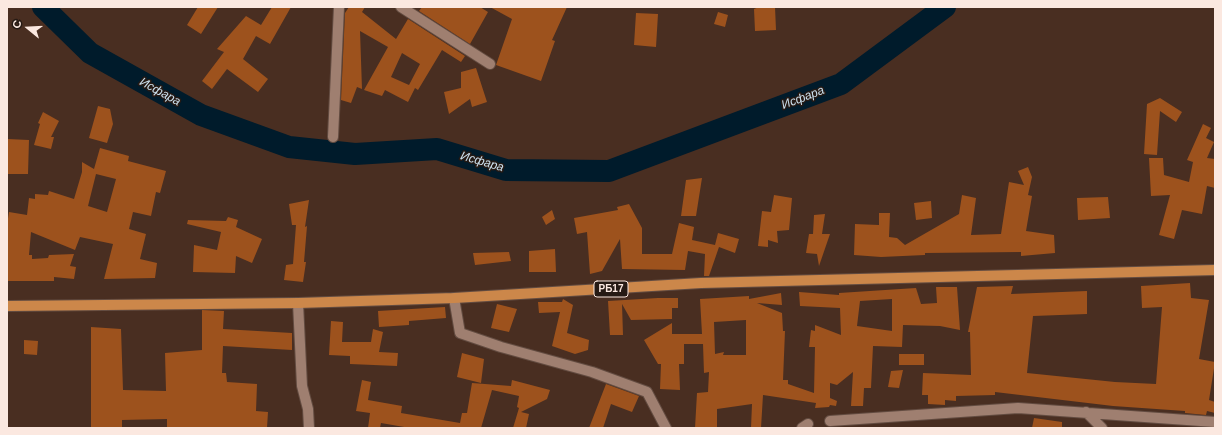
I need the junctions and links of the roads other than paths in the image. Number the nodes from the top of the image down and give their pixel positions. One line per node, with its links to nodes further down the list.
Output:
1 (340, 7): 4 (street)
2 (401, 7): 3 (street)
3 (490, 64)
4 (333, 137)
5 (1215, 270): 6 (main road, РБ17)
6 (454, 298): 7 (main road, РБ17); 13 (street)
7 (298, 303): 8 (main road, РБ17); 12 (street)
8 (7, 306)
9 (1086, 412): 10 (street); 11 (street); 14 (street)
10 (830, 421)
11 (1215, 422)
12 (308, 428)
13 (666, 428)
14 (1102, 428)

